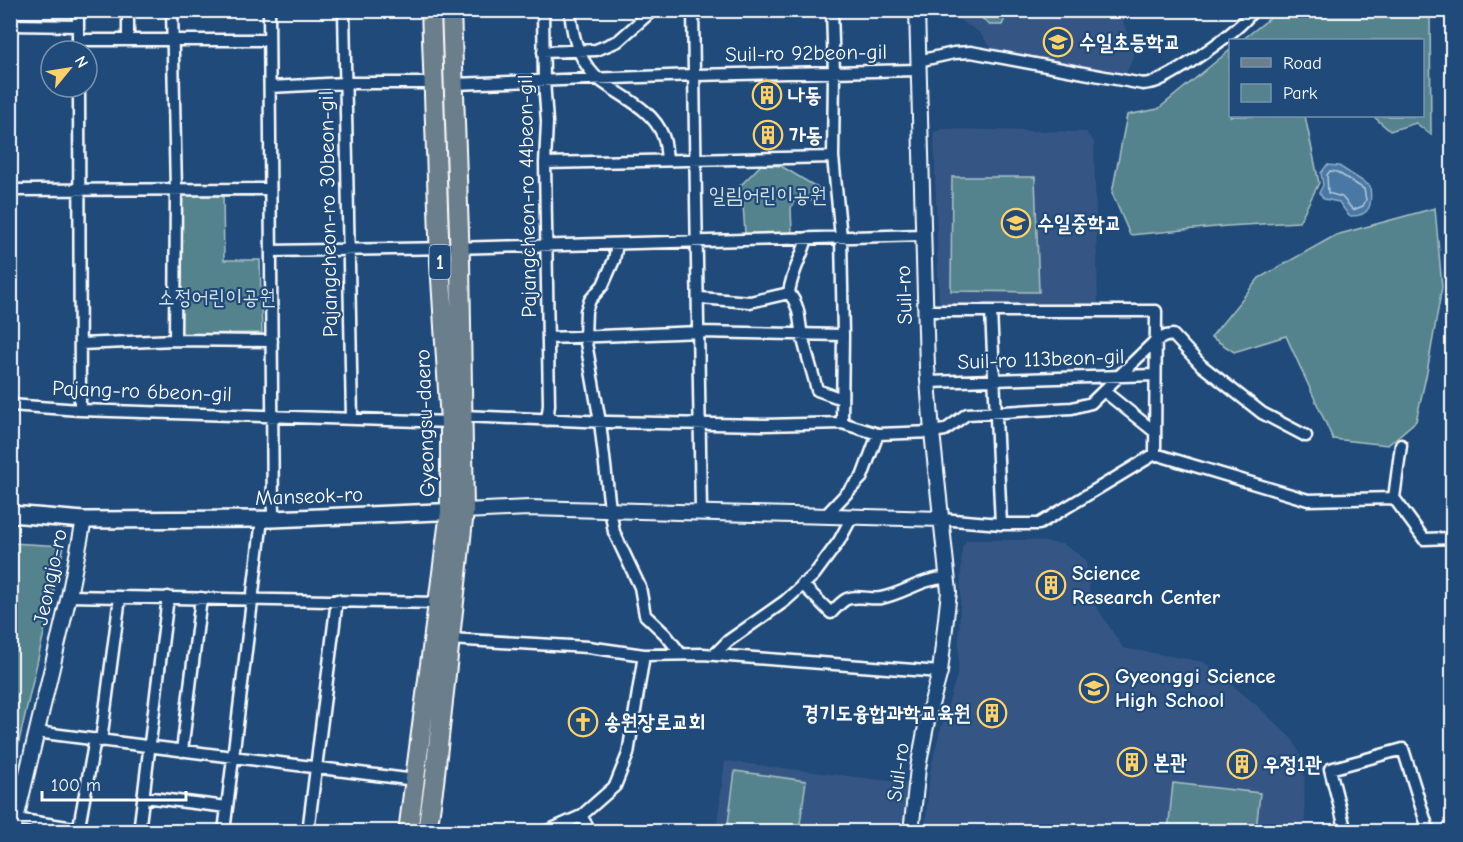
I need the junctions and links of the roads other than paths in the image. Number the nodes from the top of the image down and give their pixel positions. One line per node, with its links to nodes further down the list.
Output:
1 (78, 10): 16 (street)
2 (128, 10): 18 (street)
3 (172, 10): 19 (street)
4 (269, 10): 20 (street)
5 (344, 10): 29 (street, Pajangcheon-ro 30beon-gil)
6 (431, 10): 30 (main road, Gyeongsu-daero / 1)
7 (452, 10): 31 (main road, Gyeongsu-daero / 1)
8 (543, 10): 23 (street, Pajangcheon-ro 44beon-gil)
9 (570, 10): 22 (street)
10 (653, 10): 22 (street, Pajangcheon-ro 44beon-gil)
11 (693, 10): 26 (street)
12 (832, 10): 25 (street)
13 (917, 10): 24 (street, Suil-ro)
14 (1253, 10): 24 (street, Suil-ro 92beon-gil)
15 (10, 26): 16 (street)
16 (78, 26): 17 (street)
17 (78, 39)
18 (128, 39): 19 (street); 21 (street)
19 (172, 40): 20 (street); 41 (street)
20 (269, 40): 32 (street)
21 (99, 42)
22 (578, 49): 23 (street, Pajangcheon-ro 44beon-gil); 28 (street)
23 (543, 52): 27 (street, Pajangcheon-ro 44beon-gil)
24 (918, 66): 25 (street, Suil-ro 92beon-gil); 42 (street, Suil-ro)
25 (834, 73): 26 (street, Suil-ro 92beon-gil); 34 (street)
26 (694, 75): 28 (street, Suil-ro 92beon-gil); 36 (street)
27 (544, 80): 28 (street, Suil-ro 92beon-gil); 31 (street, Suil-ro 92beon-gil); 37 (street, Pajangcheon-ro 44beon-gil)
28 (599, 80): 35 (street)
29 (345, 83): 30 (street); 32 (street); 49 (street, Pajangcheon-ro 30beon-gil)
30 (434, 83): 48 (main road, Gyeongsu-daero / 1)
31 (454, 84): 48 (main road, Gyeongsu-daero / 1)
32 (270, 87): 38 (street)
33 (79, 99): 40 (street)
34 (833, 157): 36 (street); 43 (street)
35 (667, 159): 36 (street); 37 (street)
36 (696, 159): 45 (street)
37 (545, 163): 47 (street, Pajangcheon-ro 44beon-gil)
38 (270, 189): 41 (street); 50 (street)
39 (10, 190): 40 (street)
40 (81, 190): 41 (street); 63 (street)
41 (176, 190): 60 (street)
42 (923, 235): 43 (street); 53 (street, Suil-ro)
43 (841, 237): 44 (street); 57 (street)
44 (807, 238): 45 (street); 51 (street)
45 (698, 242): 46 (street); 52 (street)
46 (617, 244): 47 (street); 58 (street)
47 (546, 245): 48 (street); 59 (street, Pajangcheon-ro 44beon-gil)
48 (450, 248): 49 (street); 79 (main road, Gyeongsu-daero / 1)
49 (348, 250): 50 (street); 74 (street, Pajangcheon-ro 30beon-gil)
50 (271, 251): 61 (street)
51 (789, 293): 52 (street); 56 (street)
52 (700, 298): 55 (street)
53 (926, 310): 54 (street); 67 (street, Suil-ro)
54 (991, 311): 62 (street); 66 (street)
55 (700, 332): 56 (street, Pajangcheon-ro 44beon-gil); 58 (street, Pajangcheon-ro 44beon-gil); 77 (street)
56 (801, 335): 57 (street, Pajangcheon-ro 44beon-gil); 69 (street)
57 (843, 335): 69 (street)
58 (585, 337): 59 (street, Pajangcheon-ro 44beon-gil); 76 (street)
59 (549, 338): 75 (street, Pajangcheon-ro 44beon-gil)
60 (175, 340): 61 (street); 63 (street)
61 (272, 341): 73 (street)
62 (1155, 341): 64 (street); 65 (street); 83 (street)
63 (80, 344): 71 (street)
64 (1155, 375): 65 (street, Suil-ro 113beon-gil); 81 (street)
65 (1117, 376): 66 (street, Suil-ro 113beon-gil); 68 (street)
66 (994, 380): 67 (street, Suil-ro 113beon-gil); 72 (street)
67 (928, 382): 80 (street, Suil-ro)
68 (1104, 392): 72 (street); 81 (street)
69 (842, 399): 78 (street)
70 (10, 405): 71 (street, Pajang-ro 6beon-gil)
71 (80, 410): 73 (street, Pajang-ro 6beon-gil)
72 (996, 413): 80 (street); 96 (street)
73 (272, 416): 74 (street, Pajang-ro 6beon-gil); 93 (street)
74 (352, 418): 79 (street, Pajang-ro 6beon-gil)
75 (547, 420): 76 (street, Pajang-ro 6beon-gil); 79 (street, Pajang-ro 6beon-gil)
76 (600, 422): 77 (street, Pajang-ro 6beon-gil); 87 (street)
77 (699, 423): 78 (street, Pajang-ro 6beon-gil); 88 (street)
78 (842, 423): 82 (street, Pajang-ro 6beon-gil)
79 (454, 424): 89 (main road, Gyeongsu-daero / 1); 89 (main road, Gyeongsu-daero / 1)
80 (932, 432): 82 (street, Pajang-ro 6beon-gil); 94 (street, Suil-ro)
81 (1155, 432): 85 (street)
82 (878, 434): 91 (street)
83 (1306, 436)
84 (1401, 445): 86 (street)
85 (1155, 454): 86 (street); 96 (street)
86 (1394, 498): 97 (street)
87 (610, 509): 88 (street, Manseok-ro); 89 (street, Manseok-ro); 109 (street)
88 (702, 511): 91 (street, Manseok-ro)
89 (457, 512): 93 (main road, Manseok-ro); 98 (main road, Gyeongsu-daero / 1)
90 (10, 514): 95 (main road, Manseok-ro)
91 (827, 514): 92 (street, Manseok-ro)
92 (853, 515): 94 (street, Manseok-ro); 100 (street)
93 (267, 519): 95 (main road, Manseok-ro); 105 (street)
94 (941, 519): 96 (street); 99 (street, Suil-ro)
95 (84, 520): 101 (street, Jeongjo-ro)
96 (1001, 524)
97 (1452, 538)
98 (450, 568): 107 (main road, Gyeongsu-daero / 1); 108 (main road, Gyeongsu-daero / 1)
99 (948, 578): 100 (street); 112 (street, Suil-ro)
100 (802, 584): 111 (street)
101 (69, 596): 102 (street); 113 (street, Jeongjo-ro)
102 (120, 597): 103 (street); 114 (street)
103 (168, 597): 104 (street); 115 (street)
104 (201, 598): 105 (street); 116 (street)
105 (254, 600): 106 (street); 117 (street)
106 (337, 600): 107 (street); 118 (street)
107 (438, 603): 119 (main road, Gyeongsu-daero / 1)
108 (450, 639): 110 (street); 130 (main road, Gyeongsu-daero / 1)
109 (681, 654): 110 (street); 111 (street)
110 (644, 655): 122 (street)
111 (714, 655): 112 (street)
112 (940, 672): 133 (street, Suil-ro)
113 (36, 732): 114 (street); 123 (street, Jeongjo-ro)
114 (98, 740): 115 (street); 124 (street)
115 (150, 747): 116 (street); 120 (street)
116 (182, 751): 117 (street)
117 (233, 757): 118 (street); 121 (street)
118 (316, 768): 119 (street); 128 (street)
119 (415, 780): 129 (main road, Gyeongsu-daero / 1)
120 (144, 797): 121 (street); 126 (street)
121 (227, 807): 127 (street)
122 (581, 816): 131 (street); 132 (street)
123 (15, 825): 124 (street, Jeongjo-ro)
124 (78, 830): 125 (street, Jeongjo-ro)
125 (100, 831)
126 (139, 831)
127 (224, 831)
128 (308, 831)
129 (408, 831)
130 (427, 831)
131 (545, 831)
132 (591, 831)
133 (911, 831)
134 (1346, 831): 135 (street)
135 (1429, 831)

